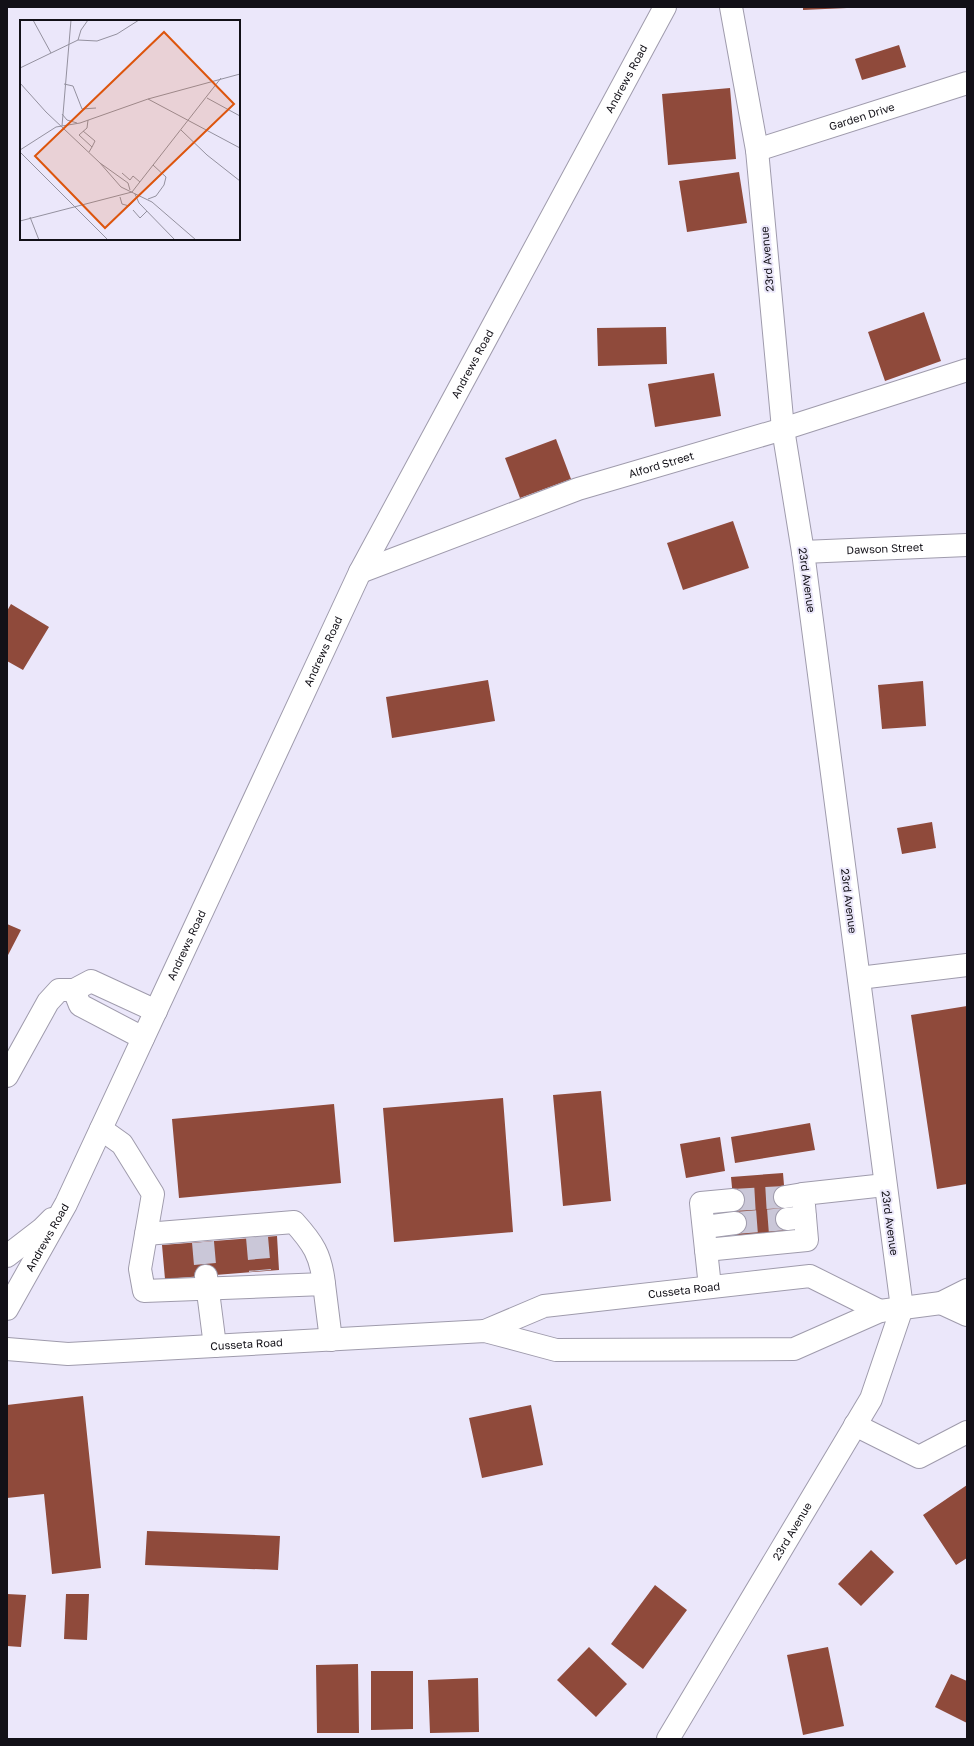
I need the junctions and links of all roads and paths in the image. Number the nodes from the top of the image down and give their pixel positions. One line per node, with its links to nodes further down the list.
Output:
1 (665, 7): 9 (street, Andrews Road)
2 (731, 7): 4 (street, 23rd Avenue)
3 (967, 83): 4 (street, Garden Drive)
4 (757, 150): 6 (street, 23rd Avenue)
5 (967, 370): 6 (street, Alford Street)
6 (783, 429): 8 (street, 23rd Avenue); 9 (street, Alford Street)
7 (967, 545): 8 (street, Dawson Street)
8 (803, 552): 11 (street, 23rd Avenue)
9 (360, 572): 13 (street, Andrews Road)
10 (967, 965): 11 (street)
11 (859, 978): 17 (street, 23rd Avenue)
12 (74, 990): 13 (street); 14 (street); 15 (street)
13 (156, 1011): 14 (street, Andrews Road)
14 (143, 1038): 16 (street, Andrews Road)
15 (7, 1076)
16 (101, 1129): 19 (street, Andrews Road); 22 (street)
17 (885, 1185): 23 (street); 30 (street, 23rd Avenue)
18 (733, 1200): 21 (street)
19 (66, 1204): 24 (street); 31 (street, Andrews Road)
20 (735, 1223): 21 (street)
21 (705, 1227): 23 (street)
22 (146, 1234): 25 (street); 26 (street)
23 (706, 1250): 27 (street)
24 (7, 1256)
25 (207, 1282): 26 (street); 36 (street)
26 (324, 1284): 35 (street)
27 (710, 1287): 32 (street, Cusseta Road); 34 (street, Cusseta Road)
28 (967, 1290): 29 (street, Cusseta Road)
29 (941, 1303): 30 (street, Cusseta Road); 33 (street)
30 (902, 1308): 32 (street, Cusseta Road); 38 (street, 23rd Avenue)
31 (7, 1309)
32 (880, 1311): 34 (street, Cusseta Road)
33 (967, 1315)
34 (485, 1331): 35 (street, Cusseta Road)
35 (331, 1340): 36 (street, Cusseta Road)
36 (215, 1346): 37 (street, Cusseta Road)
37 (7, 1349)
38 (855, 1425): 39 (street); 40 (street, 23rd Avenue)
39 (967, 1432)
40 (668, 1739)

